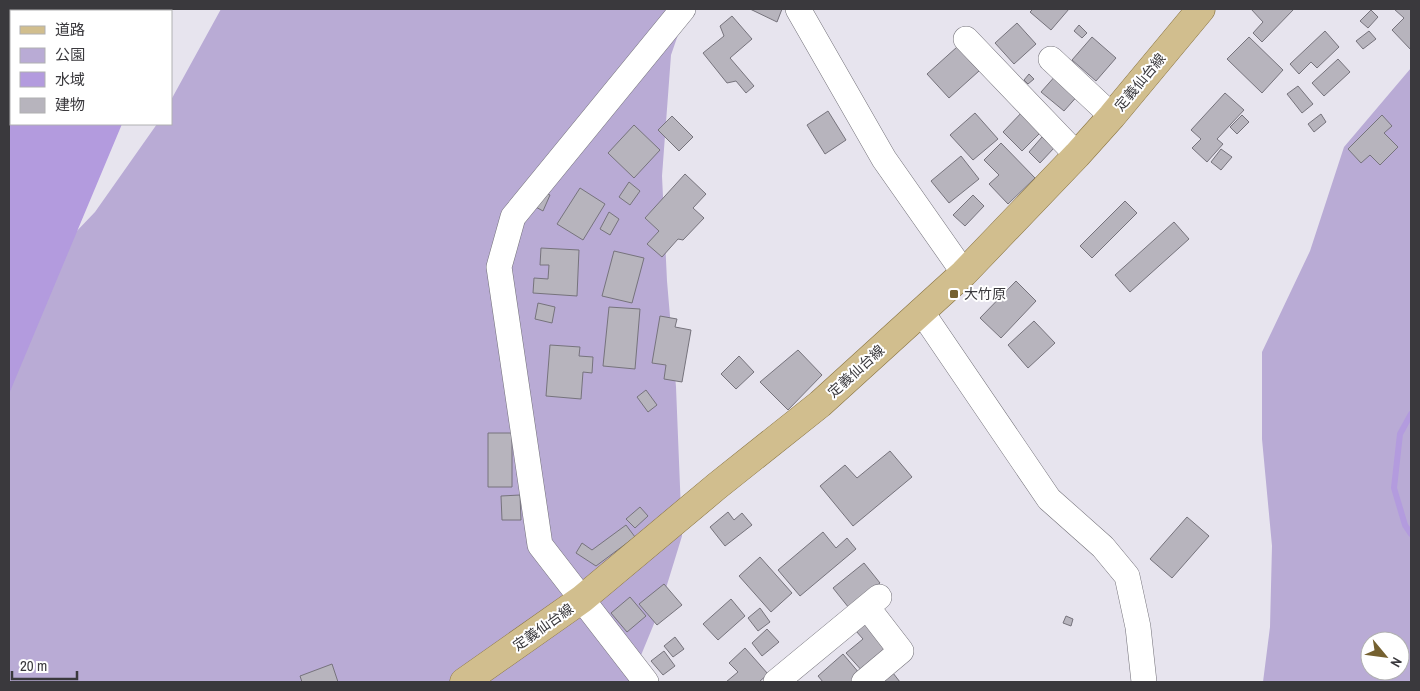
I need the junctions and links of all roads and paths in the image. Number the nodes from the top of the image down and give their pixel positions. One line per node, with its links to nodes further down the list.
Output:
1 (683, 9): 10 (street)
2 (798, 9): 8 (street)
3 (1191, 12): 6 (main road, 定義仙台線)
4 (966, 39): 7 (street)
5 (1051, 59): 6 (street)
6 (1112, 116): 7 (main road, 定義仙台線)
7 (1077, 155): 8 (main road, 定義仙台線)
8 (964, 273): 9 (main road, 定義仙台線)
9 (921, 311): 10 (main road, 定義仙台線); 15 (street)
10 (582, 599): 11 (main road, 定義仙台線); 12 (street)
11 (464, 682)
12 (646, 682)
13 (776, 682): 14 (street)
14 (864, 682)
15 (1144, 682)

